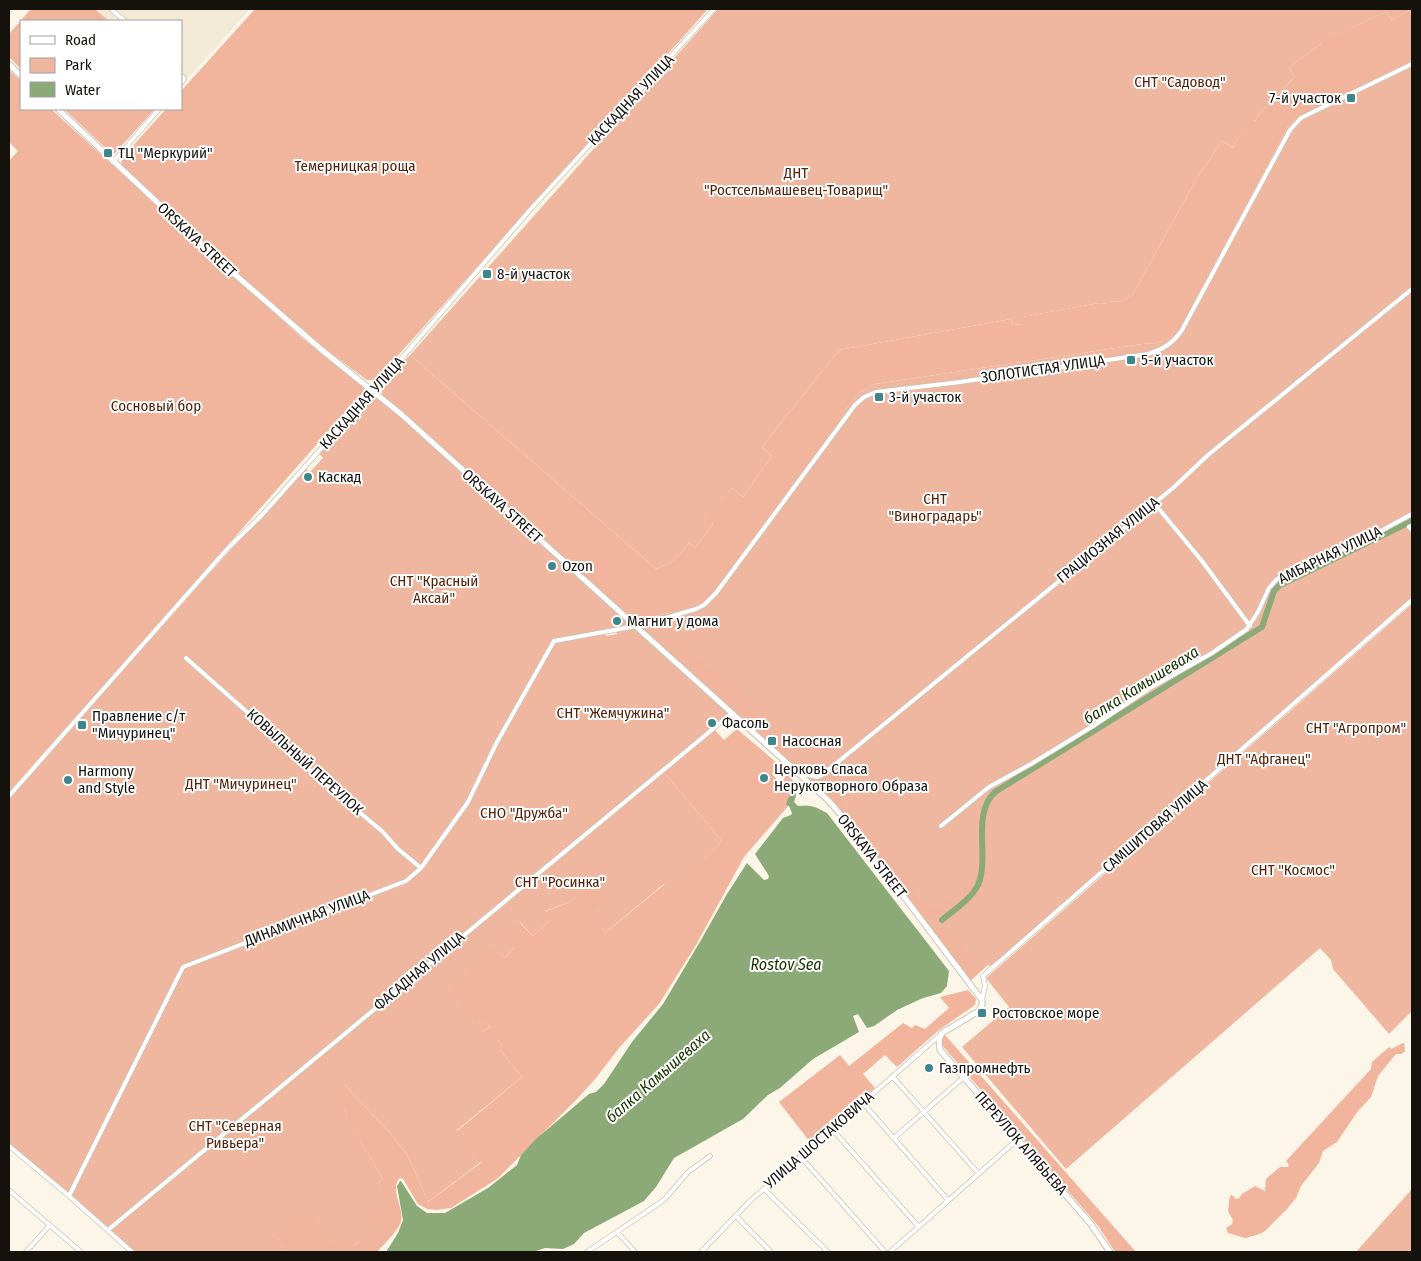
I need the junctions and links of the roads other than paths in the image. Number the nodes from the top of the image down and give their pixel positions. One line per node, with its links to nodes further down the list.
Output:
1 (111, 9): 3 (street)
2 (714, 9): 11 (street, КАСКАДНАЯ УЛИЦА)
3 (124, 20)
4 (9, 64): 6 (main road)
5 (1412, 64): 15 (street, ЗОЛОТИСТАЯ УЛИЦА)
6 (20, 75)
7 (59, 110): 9 (main road, ORSKAYA STREET)
8 (158, 110): 9 (street)
9 (113, 162): 11 (main road, ORSKAYA STREET)
10 (1412, 289): 12 (street, ГРАЦИОЗНАЯ УЛИЦА)
11 (372, 390): 15 (main road, ORSKAYA STREET); 21 (street, КАСКАДНАЯ УЛИЦА)
12 (1154, 502): 16 (street); 20 (street, ГРАЦИОЗНАЯ УЛИЦА)
13 (1412, 514): 16 (street, АМБАРНАЯ УЛИЦА)
14 (1412, 600): 24 (street, САМШИТОВАЯ УЛИЦА)
15 (636, 626): 17 (street, ЗОЛОТИСТАЯ УЛИЦА); 19 (main road, ORSKAYA STREET)
16 (1250, 626): 22 (street, АМБАРНАЯ УЛИЦА)
17 (554, 641): 23 (street, ДИНАМИЧНАЯ УЛИЦА)
18 (186, 658): 23 (street, КОВЫЛЬНЫЙ ПЕРЕУЛОК)
19 (731, 714): 20 (main road, ORSKAYA STREET); 44 (street, ФАСАДНАЯ УЛИЦА)
20 (798, 774): 24 (main road, ORSKAYA STREET)
21 (9, 796)
22 (941, 826)
23 (421, 868): 39 (street, ДИНАМИЧНАЯ УЛИЦА)
24 (982, 1000): 25 (main road)
25 (942, 1033): 26 (street, УЛИЦА ШОСТАКОВИЧА); 27 (main road, ПЕРЕУЛОК АЛЯБЬЕВА)
26 (892, 1076): 28 (street, УЛИЦА ШОСТАКОВИЧА); 29 (street)
27 (964, 1077): 29 (street); 32 (main road, ПЕРЕУЛОК АЛЯБЬЕВА)
28 (862, 1102): 30 (street, УЛИЦА ШОСТАКОВИЧА); 31 (street)
29 (924, 1112): 31 (street); 36 (street)
30 (832, 1129): 35 (street, УЛИЦА ШОСТАКОВИЧА); 43 (street)
31 (894, 1138): 40 (street)
32 (1018, 1139): 36 (street); 56 (main road, ПЕРЕУЛОК АЛЯБЬЕВА)
33 (9, 1146): 39 (street)
34 (710, 1156): 45 (street)
35 (800, 1156): 37 (street, УЛИЦА ШОСТАКОВИЧА); 54 (street)
36 (978, 1173): 40 (street)
37 (764, 1189): 41 (street, УЛИЦА ШОСТАКОВИЧА); 53 (street)
38 (9, 1191): 42 (street)
39 (69, 1196): 44 (street)
40 (948, 1200): 43 (street)
41 (736, 1216): 51 (street, УЛИЦА ШОСТАКОВИЧА); 52 (street)
42 (50, 1225): 46 (street); 47 (street)
43 (918, 1226): 55 (street)
44 (108, 1230): 48 (street)
45 (617, 1232): 49 (street); 50 (street)
46 (26, 1252)
47 (81, 1252)
48 (132, 1252)
49 (587, 1252)
50 (635, 1252)
51 (701, 1252)
52 (771, 1252)
53 (828, 1252)
54 (885, 1252)
55 (890, 1252)
56 (1110, 1252)

